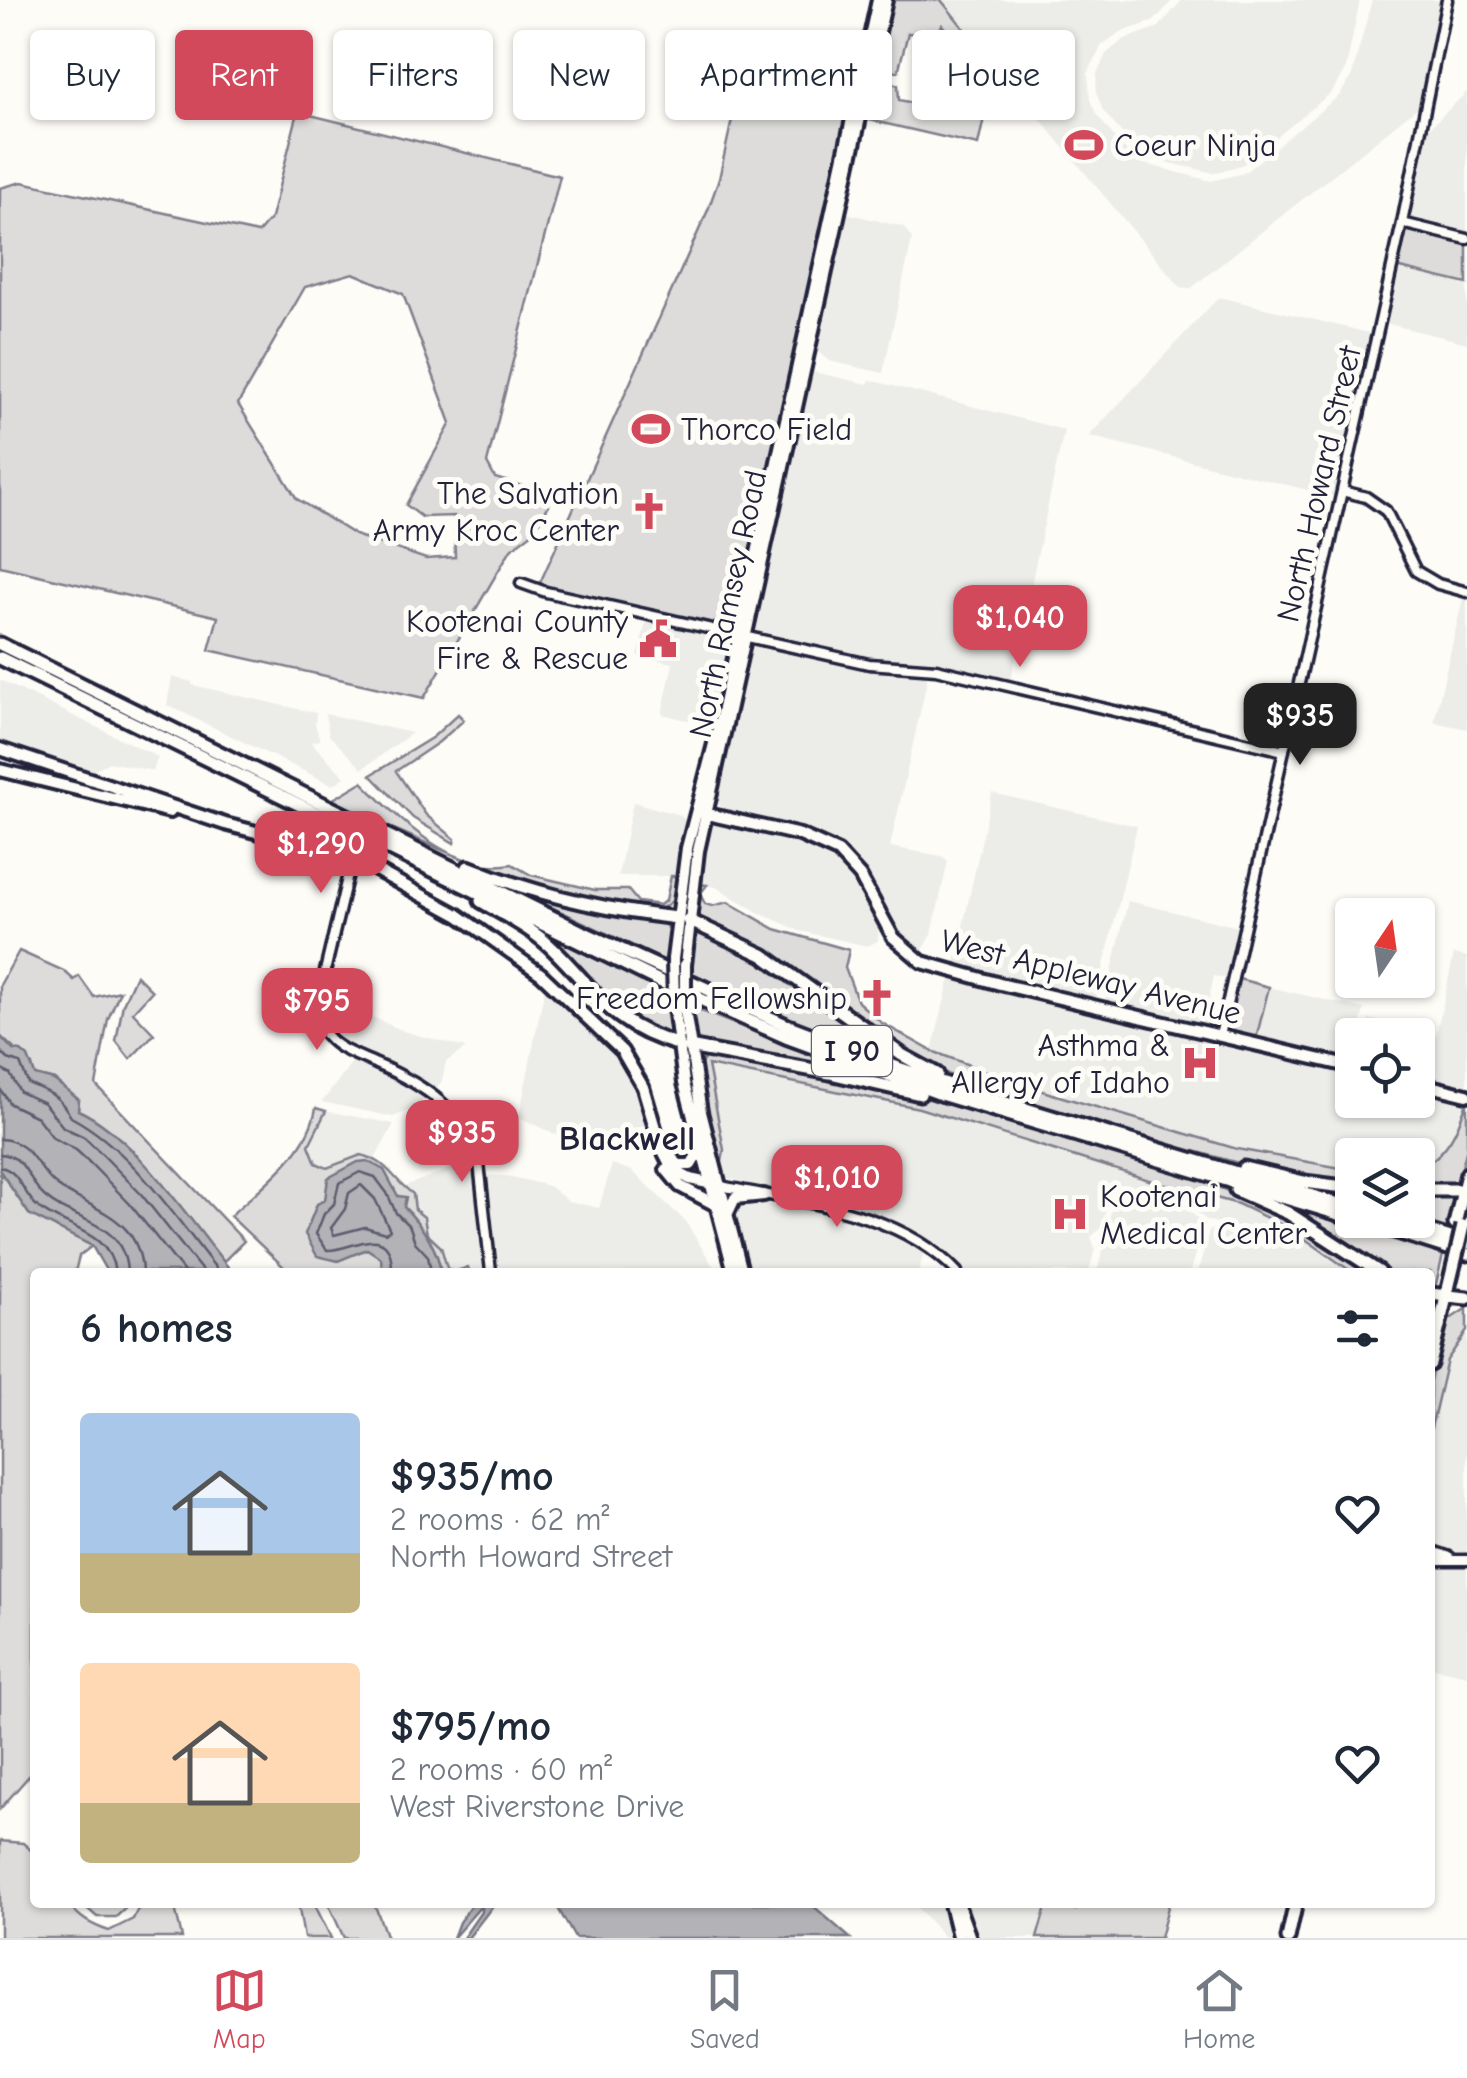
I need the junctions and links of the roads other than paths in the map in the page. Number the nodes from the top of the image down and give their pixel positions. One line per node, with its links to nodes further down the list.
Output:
1 (878, 0): 9 (main road, North Ramsey Road)
2 (886, 0): 9 (main road, North Ramsey Road)
3 (1447, 0): 4 (street, North Howard Street)
4 (1402, 223): 5 (street); 6 (street, North Howard Street)
5 (1467, 239)
6 (1342, 491): 8 (street); 13 (street, North Howard Street)
7 (520, 583): 9 (street)
8 (1467, 592)
9 (743, 635): 13 (street); 15 (main road, North Ramsey Road)
10 (0, 644): 17 (highway, I 90)
11 (0, 658): 18 (highway, I 90)
12 (0, 749): 16 (main road)
13 (1284, 751): 22 (street, North Howard Street)
14 (0, 770): 16 (main road)
15 (702, 813): 20 (main road, North Ramsey Road); 22 (main road, West Appleway Avenue)
16 (225, 824): 19 (main road)
17 (376, 830): 20 (highway, I 90); 28 (highway, I 90)
18 (395, 852): 23 (highway); 28 (highway, I 90)
19 (352, 857): 29 (main road); 48 (street)
20 (683, 919): 21 (main road, North Ramsey Road, bridge); 21 (main road, North Ramsey Road, bridge); 28 (highway)
21 (680, 1008): 23 (main road, North Ramsey Road)
22 (1220, 1036): 24 (main road, West Appleway Avenue)
23 (683, 1046): 25 (main road); 28 (highway, I 90); 33 (main road)
24 (1335, 1063)
25 (684, 1083): 29 (main road); 33 (main road)
26 (1435, 1086): 27 (main road)
27 (1467, 1094)
28 (986, 1103): 30 (highway, I 90); 31 (highway, I 90)
29 (660, 1145): 33 (main road); 39 (main road)
30 (1162, 1150): 34 (highway, I 90); 38 (highway, I 90)
31 (1143, 1156): 41 (highway, I 90); 52 (highway)
32 (1467, 1174): 36 (highway)
33 (716, 1185): 37 (street); 39 (main road); 42 (main road)
34 (1335, 1186)
35 (1435, 1190): 36 (highway)
36 (1465, 1190): 43 (highway)
37 (764, 1194): 42 (main road); 51 (street)
38 (1335, 1203)
39 (717, 1206): 49 (main road)
40 (1467, 1209): 43 (highway)
41 (1335, 1213)
42 (728, 1214): 50 (main road)
43 (1459, 1225): 53 (highway)
44 (1435, 1233): 46 (highway)
45 (1416, 1238): 47 (highway, I 90)
46 (1467, 1243)
47 (1467, 1254)
48 (491, 1268)
49 (733, 1268)
50 (741, 1268)
51 (952, 1268)
52 (1373, 1268)
53 (1438, 1296): 54 (highway); 55 (highway)
54 (1467, 1298)
55 (1435, 1322)
56 (1435, 1552): 57 (street)
57 (1454, 1559): 58 (street); 59 (street)
58 (1435, 1560)
59 (1467, 1560)
60 (954, 1908): 62 (highway)
61 (1295, 1908): 63 (highway)
62 (964, 1938)
63 (1288, 1938)

